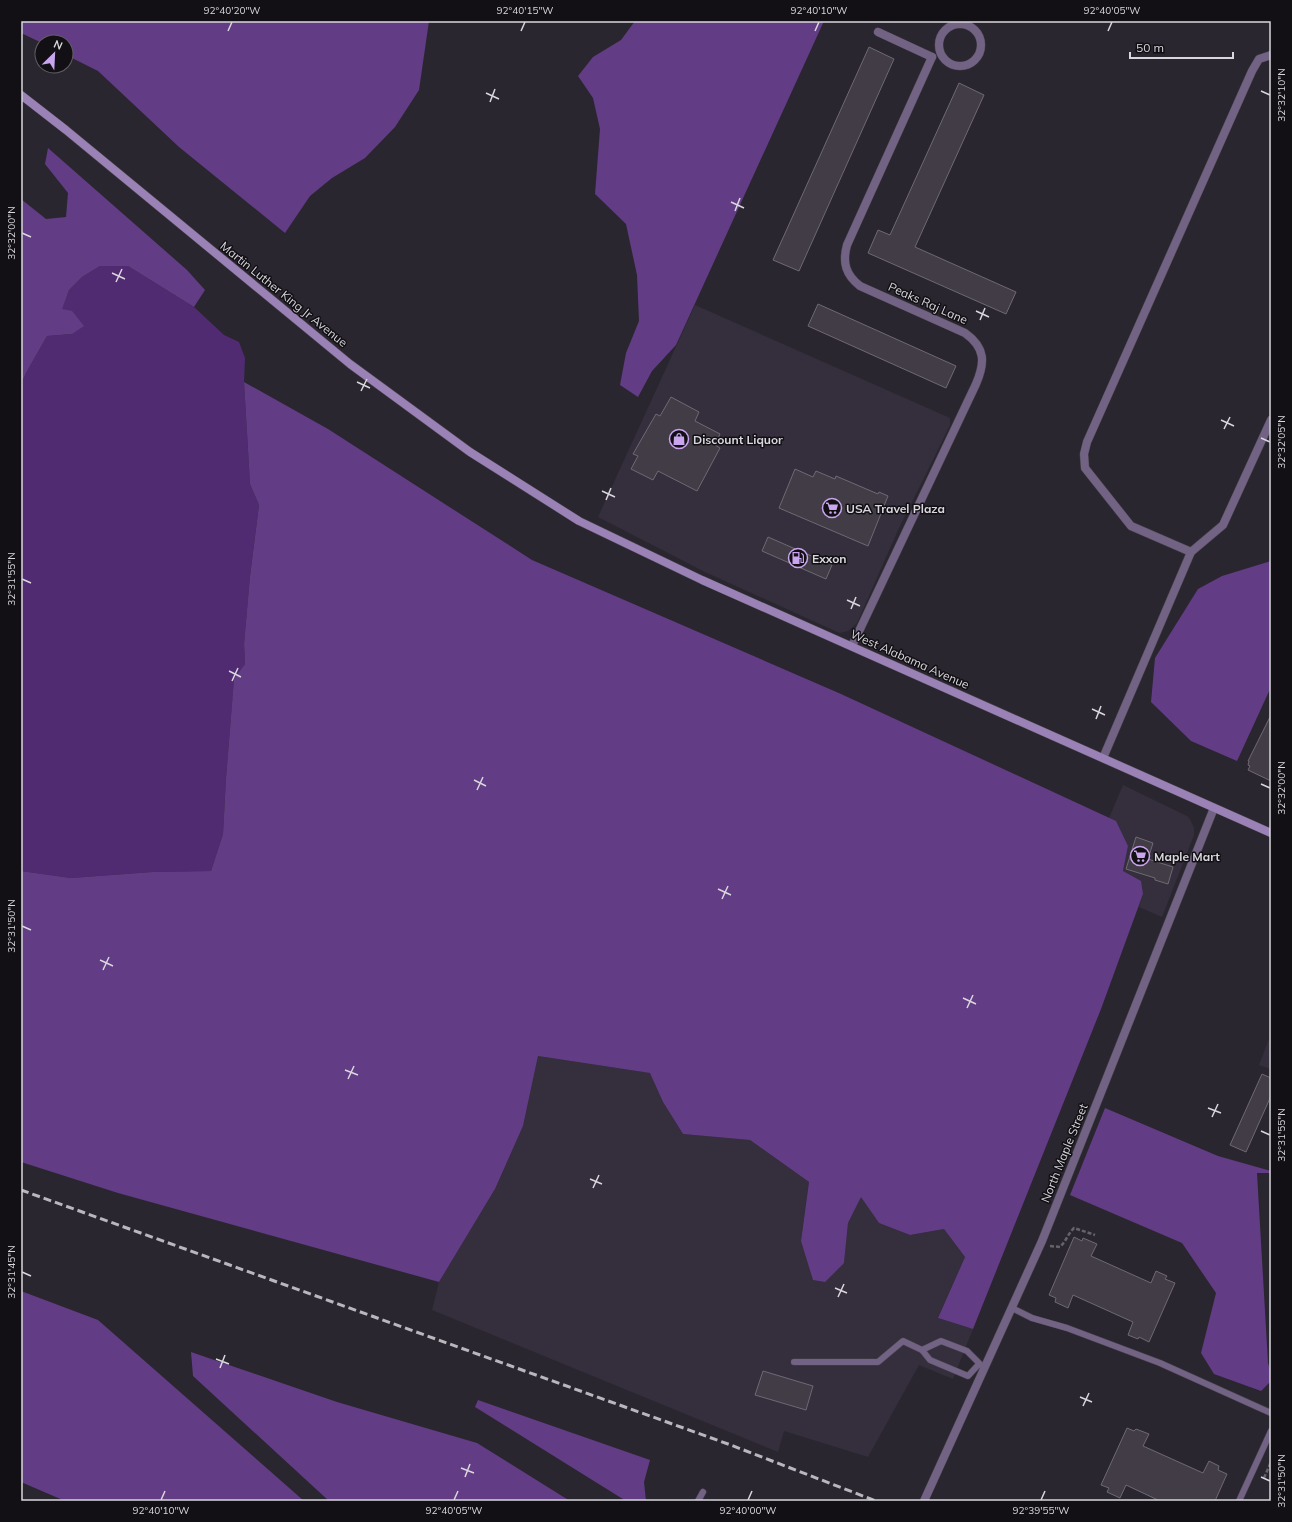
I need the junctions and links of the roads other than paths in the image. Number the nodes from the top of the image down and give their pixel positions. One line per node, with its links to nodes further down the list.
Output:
1 (878, 32): 4 (street)
2 (940, 52): 2 (street); 4 (street)
3 (1271, 55): 8 (street)
4 (932, 57): 9 (street, Peaks Raj Lane)
5 (21, 95): 7 (main road, Martin Luther King Jr Avenue)
6 (1271, 420): 8 (street)
7 (543, 498): 9 (main road, West Alabama Avenue)
8 (1191, 552): 10 (street)
9 (852, 646): 10 (main road, West Alabama Avenue)
10 (1103, 758): 11 (main road, West Alabama Avenue)
11 (1214, 808): 12 (main road, West Alabama Avenue); 13 (street, North Maple Street)
12 (1271, 833)
13 (1012, 1308): 16 (street, North Maple Street); 17 (lane)
14 (922, 1350): 15 (lane); 16 (lane); 16 (lane)
15 (794, 1362)
16 (982, 1366): 21 (street, North Maple Street)
17 (1271, 1413)
18 (1271, 1431): 22 (lane)
19 (702, 1492): 20 (lane)
20 (698, 1501)
21 (924, 1501)
22 (1239, 1501)

